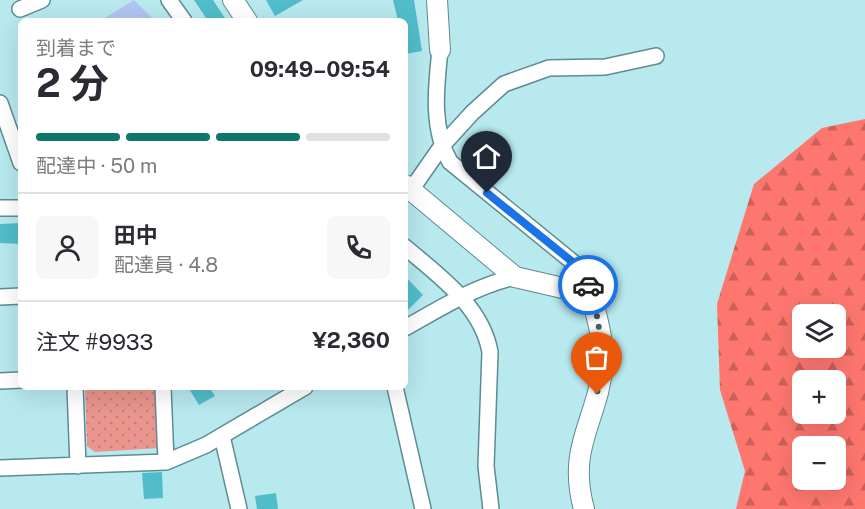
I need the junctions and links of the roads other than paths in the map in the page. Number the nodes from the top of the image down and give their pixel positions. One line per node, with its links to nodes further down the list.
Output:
1 (42, 0): 5 (street)
2 (169, 0): 6 (street)
3 (233, 0): 7 (street)
4 (437, 0): 8 (street)
5 (20, 10)
6 (182, 18)
7 (245, 18)
8 (440, 50): 12 (street)
9 (656, 56): 12 (street)
10 (0, 103): 11 (street)
11 (3, 121): 13 (street)
12 (441, 147): 14 (street); 19 (street)
13 (18, 156)
14 (408, 188): 18 (street)
15 (0, 208): 16 (street)
16 (18, 208)
17 (408, 250): 21 (street)
18 (515, 277): 19 (street); 21 (street)
19 (589, 287): 37 (street)
20 (18, 296): 22 (street)
21 (461, 296): 23 (street); 36 (street)
22 (0, 297)
23 (408, 326)
24 (18, 380): 25 (street)
25 (0, 381)
26 (75, 390): 32 (street)
27 (163, 390): 31 (street)
28 (299, 390): 30 (street)
29 (396, 390): 35 (street)
30 (222, 436): 31 (street); 34 (street)
31 (166, 462): 32 (street)
32 (78, 466): 33 (street)
33 (0, 468)
34 (239, 509)
35 (423, 509)
36 (491, 509)
37 (584, 509)

